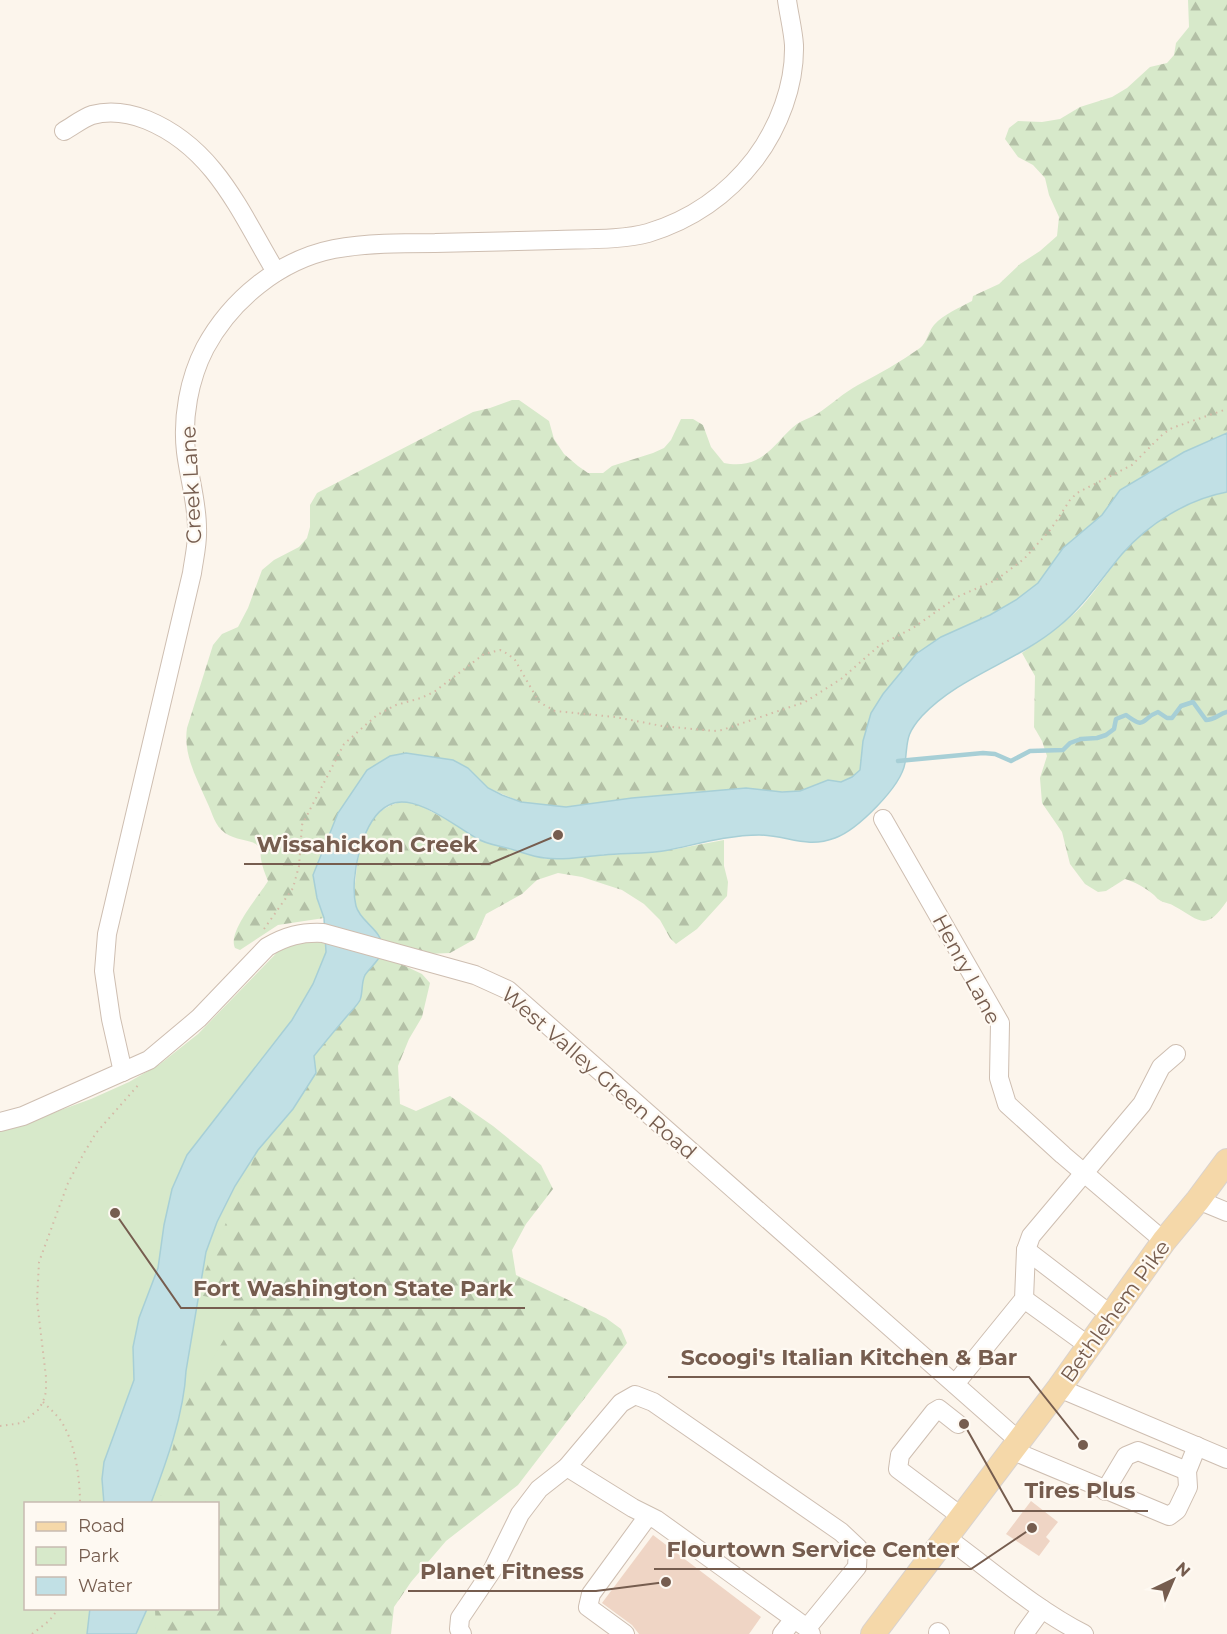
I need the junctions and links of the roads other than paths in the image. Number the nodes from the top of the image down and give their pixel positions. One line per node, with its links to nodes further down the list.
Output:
1 (787, 0): 3 (street, Creek Lane)
2 (64, 131): 3 (street)
3 (276, 272): 6 (street, Creek Lane)
4 (883, 819): 9 (street, Henry Lane)
5 (1176, 1053): 9 (street)
6 (123, 1072): 7 (street, West Valley Green Road); 17 (street, West Valley Green Road)
7 (0, 1122)
8 (1227, 1161): 10 (main road, Bethlehem Pike)
9 (1085, 1173): 12 (street, Henry Lane); 13 (street)
10 (1198, 1200): 11 (street); 12 (main road, Bethlehem Pike)
11 (1227, 1212)
12 (1164, 1241): 15 (main road, Bethlehem Pike)
13 (1026, 1250): 14 (street); 15 (street)
14 (1024, 1299): 16 (street); 17 (street)
15 (1111, 1315): 16 (main road, Bethlehem Pike)
16 (1089, 1346): 18 (main road, Bethlehem Pike)
17 (955, 1384): 20 (street, West Valley Green Road)
18 (1059, 1388): 20 (main road, Bethlehem Pike); 21 (street)
19 (958, 1424): 27 (street)
20 (1015, 1445): 25 (street, West Valley Green Road); 27 (main road, Bethlehem Pike)
21 (1197, 1446): 22 (street); 24 (street)
22 (1227, 1459)
23 (567, 1467): 26 (street); 30 (street); 31 (street)
24 (1187, 1479): 25 (street); 25 (street, West Valley Green Road)
25 (1105, 1491)
26 (648, 1516): 30 (street); 32 (street)
27 (962, 1517): 28 (main road, Bethlehem Pike)
28 (947, 1538): 29 (street); 34 (main road, Bethlehem Pike)
29 (1042, 1609): 35 (street); 36 (street)
30 (804, 1627): 33 (street)
31 (462, 1634)
32 (625, 1634)
33 (782, 1634)
34 (873, 1634)
35 (1024, 1634)
36 (1084, 1634)

